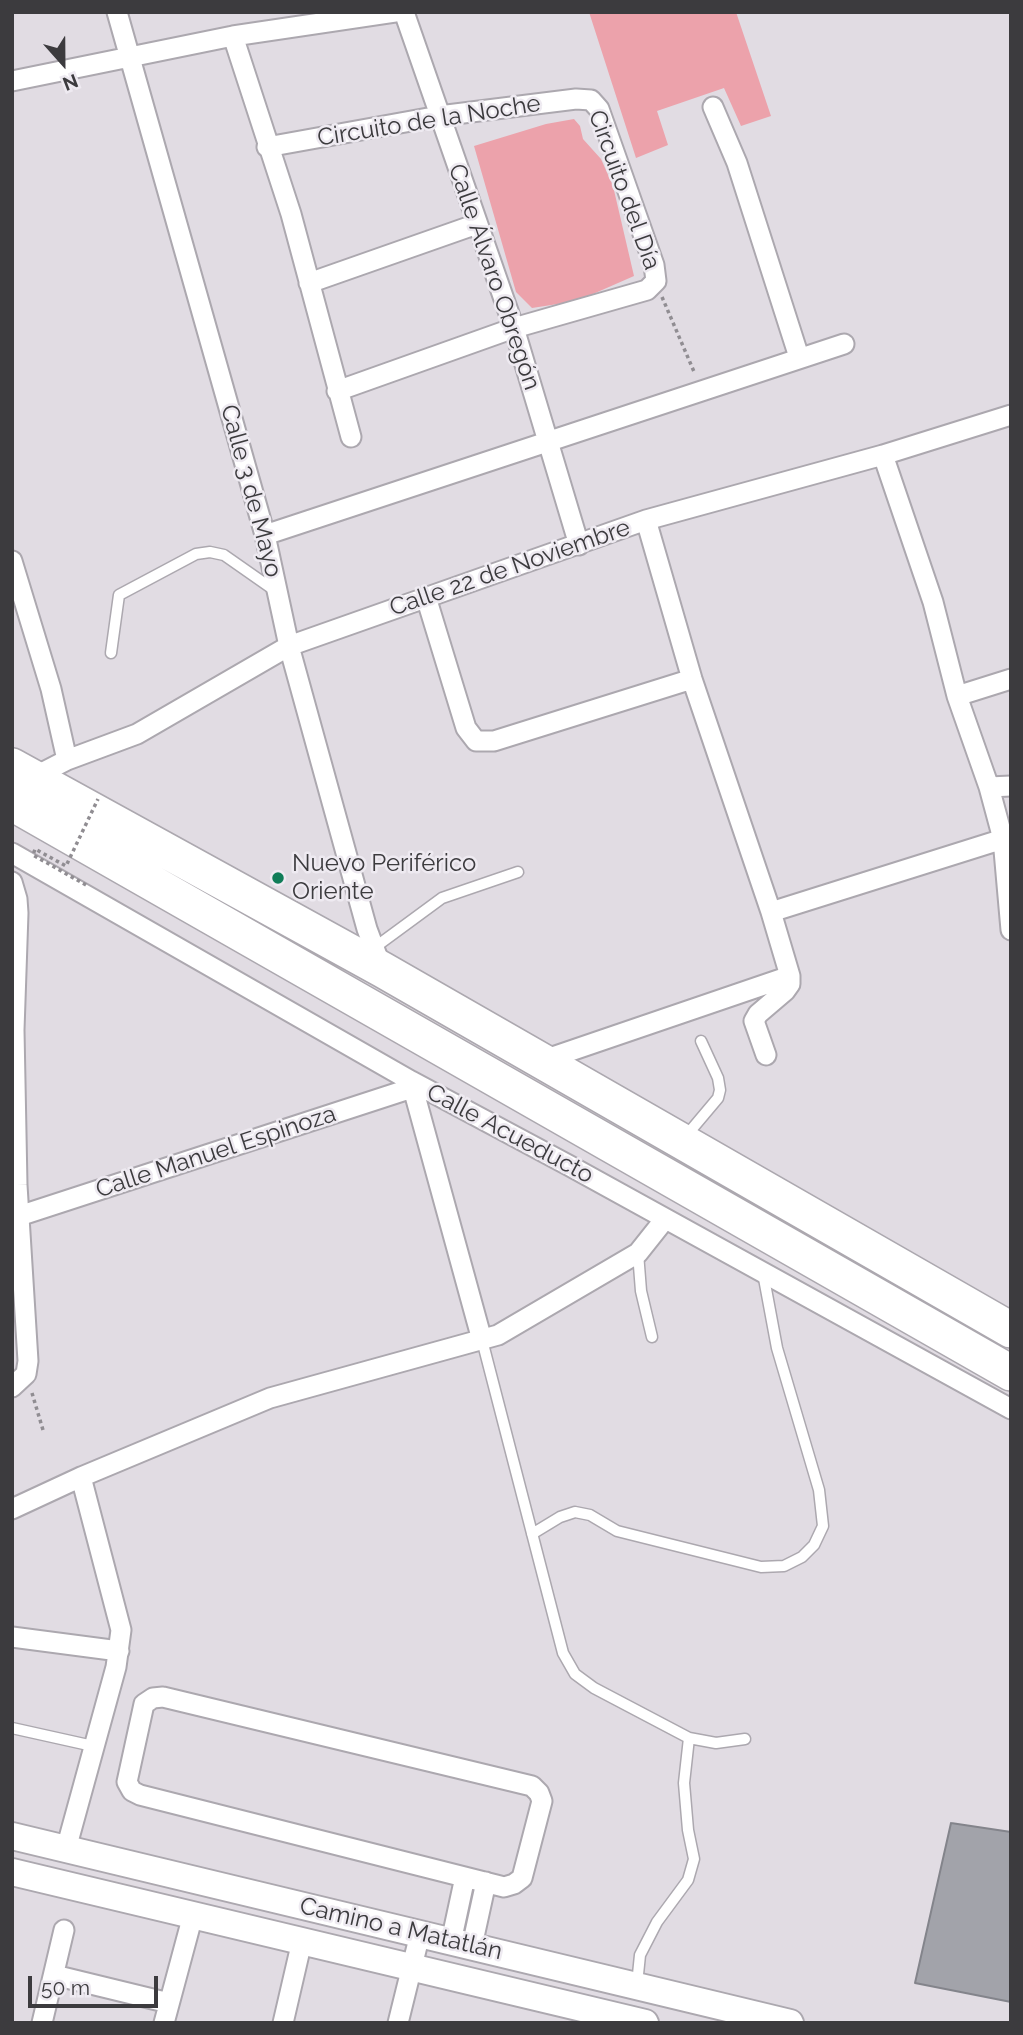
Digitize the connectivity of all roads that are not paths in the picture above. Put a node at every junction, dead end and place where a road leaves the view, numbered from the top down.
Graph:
1 (117, 12) edge
2 (395, 12) edge
3 (404, 12) edge
4 (233, 37) junction
5 (130, 56) junction
6 (12, 81) edge
7 (591, 100) joint
8 (713, 107) dead end
9 (439, 116) junction
10 (267, 146) junction
11 (477, 224) junction
12 (309, 283) junction
13 (514, 328) junction
14 (844, 344) dead end
15 (799, 357) junction
16 (337, 391) junction
17 (1011, 415) edge
18 (351, 438) dead end
19 (548, 441) junction
20 (883, 455) junction
21 (646, 520) junction
22 (265, 535) junction
23 (579, 545) junction
24 (12, 561) edge
25 (278, 592) junction
26 (426, 597) junction
27 (289, 646) junction
28 (111, 653) dead end
29 (692, 679) junction
30 (1011, 679) edge
31 (957, 696) junction
32 (68, 760) junction
33 (19, 782) edge
34 (1011, 786) edge
35 (989, 787) junction
36 (1007, 842) edge
37 (12, 853) edge
38 (518, 872) dead end
39 (12, 882) edge
40 (771, 912) junction
41 (1011, 930) edge
42 (378, 959) junction
43 (790, 976) junction
44 (13, 1030) edge
45 (701, 1041) dead end
46 (766, 1055) dead end
47 (541, 1061) junction
48 (412, 1084) junction
49 (681, 1141) junction
50 (15, 1184) edge
51 (19, 1216) junction
52 (666, 1219) junction
53 (638, 1254) junction
54 (763, 1272) junction
55 (20, 1323) edge
56 (1011, 1330) edge
57 (652, 1336) dead end
58 (482, 1340) junction
59 (1011, 1373) edge
60 (19, 1380) edge
61 (1011, 1409) edge
62 (81, 1477) junction
63 (12, 1509) edge
64 (532, 1534) junction
65 (12, 1637) edge
66 (119, 1651) junction
67 (12, 1728) edge
68 (689, 1738) junction
69 (745, 1739) dead end
70 (93, 1746) junction
71 (12, 1836) edge
72 (66, 1849) junction
73 (12, 1872) edge
74 (465, 1877) junction
75 (191, 1879) junction
76 (486, 1882) junction
77 (222, 1886) junction
78 (192, 1915) junction
79 (64, 1930) dead end
80 (420, 1934) junction
81 (302, 1941) junction
82 (462, 1944) junction
83 (412, 1967) junction
84 (54, 1975) junction
85 (637, 1986) junction
86 (169, 2003) junction
87 (43, 2023) edge
88 (164, 2023) edge
89 (283, 2023) edge
90 (398, 2023) edge
91 (645, 2023) edge
92 (790, 2023) edge

1 - 5 street, Calle 3 de Mayo
2 - 4 street
3 - 9 street, Calle Álvaro Obregón
4 - 5 street
4 - 10 street
5 - 6 street
5 - 22 street, Calle 3 de Mayo
7 - 9 street, Circuito de la Noche
7 - 13 street, Circuito del Día
8 - 15 street
9 - 10 street, Circuito de la Noche
9 - 11 street, Calle Álvaro Obregón
10 - 12 street
11 - 12 street
11 - 13 street, Calle Álvaro Obregón
12 - 16 street
13 - 16 street, Circuito del Día
13 - 19 street, Calle Álvaro Obregón
14 - 15 street
15 - 19 street
16 - 18 street
17 - 20 street, Calle 22 de Noviembre
19 - 22 street
19 - 23 street, Calle Álvaro Obregón
20 - 21 street, Calle 22 de Noviembre
20 - 31 street
21 - 23 street, Calle 22 de Noviembre
21 - 29 street
22 - 25 street, Calle 3 de Mayo
23 - 26 street, Calle 22 de Noviembre
24 - 32 street
25 - 27 street, Calle 3 de Mayo
25 - 28 lane
26 - 27 street, Calle 22 de Noviembre
26 - 29 street
27 - 32 street, Calle 22 de Noviembre
27 - 42 street, Calle 3 de Mayo
29 - 40 street
30 - 31 street
31 - 35 street
32 - 33 street, Calle 22 de Noviembre
33 - 42 highway
33 - 59 highway
34 - 35 street
35 - 36 street
36 - 40 street
36 - 41 street
37 - 48 street, Calle Acueducto
38 - 42 lane
39 - 44 street
40 - 43 street
42 - 47 highway
43 - 46 street
43 - 47 street
44 - 50 street
45 - 49 lane
47 - 49 highway
48 - 51 street, Calle Manuel Espinoza
48 - 52 street, Calle Acueducto
48 - 58 street
49 - 56 highway
50 - 51 street
51 - 55 street
52 - 53 street
52 - 54 street, Calle Acueducto
53 - 57 lane
53 - 58 street
54 - 61 street, Calle Acueducto
54 - 64 lane
55 - 60 street
58 - 62 street
58 - 64 lane
62 - 63 street
62 - 66 street
64 - 68 lane
65 - 66 street
66 - 70 street
67 - 70 lane
68 - 69 lane
68 - 85 lane
70 - 72 street
71 - 72 street, Camino a Matatlán
72 - 75 street, Camino a Matatlán
73 - 78 street, Camino a Matatlán
74 - 76 street
74 - 76 street
74 - 82 street
75 - 77 street, Camino a Matatlán
75 - 78 street
76 - 82 street
77 - 78 street
77 - 80 street, Camino a Matatlán
78 - 81 street, Camino a Matatlán
78 - 86 street
79 - 84 street
80 - 82 street, Camino a Matatlán
80 - 83 street
81 - 83 street, Camino a Matatlán
81 - 89 street
82 - 85 street, Camino a Matatlán
83 - 90 street
83 - 91 street, Camino a Matatlán
84 - 86 street
84 - 87 street
85 - 92 street, Camino a Matatlán
86 - 88 street

